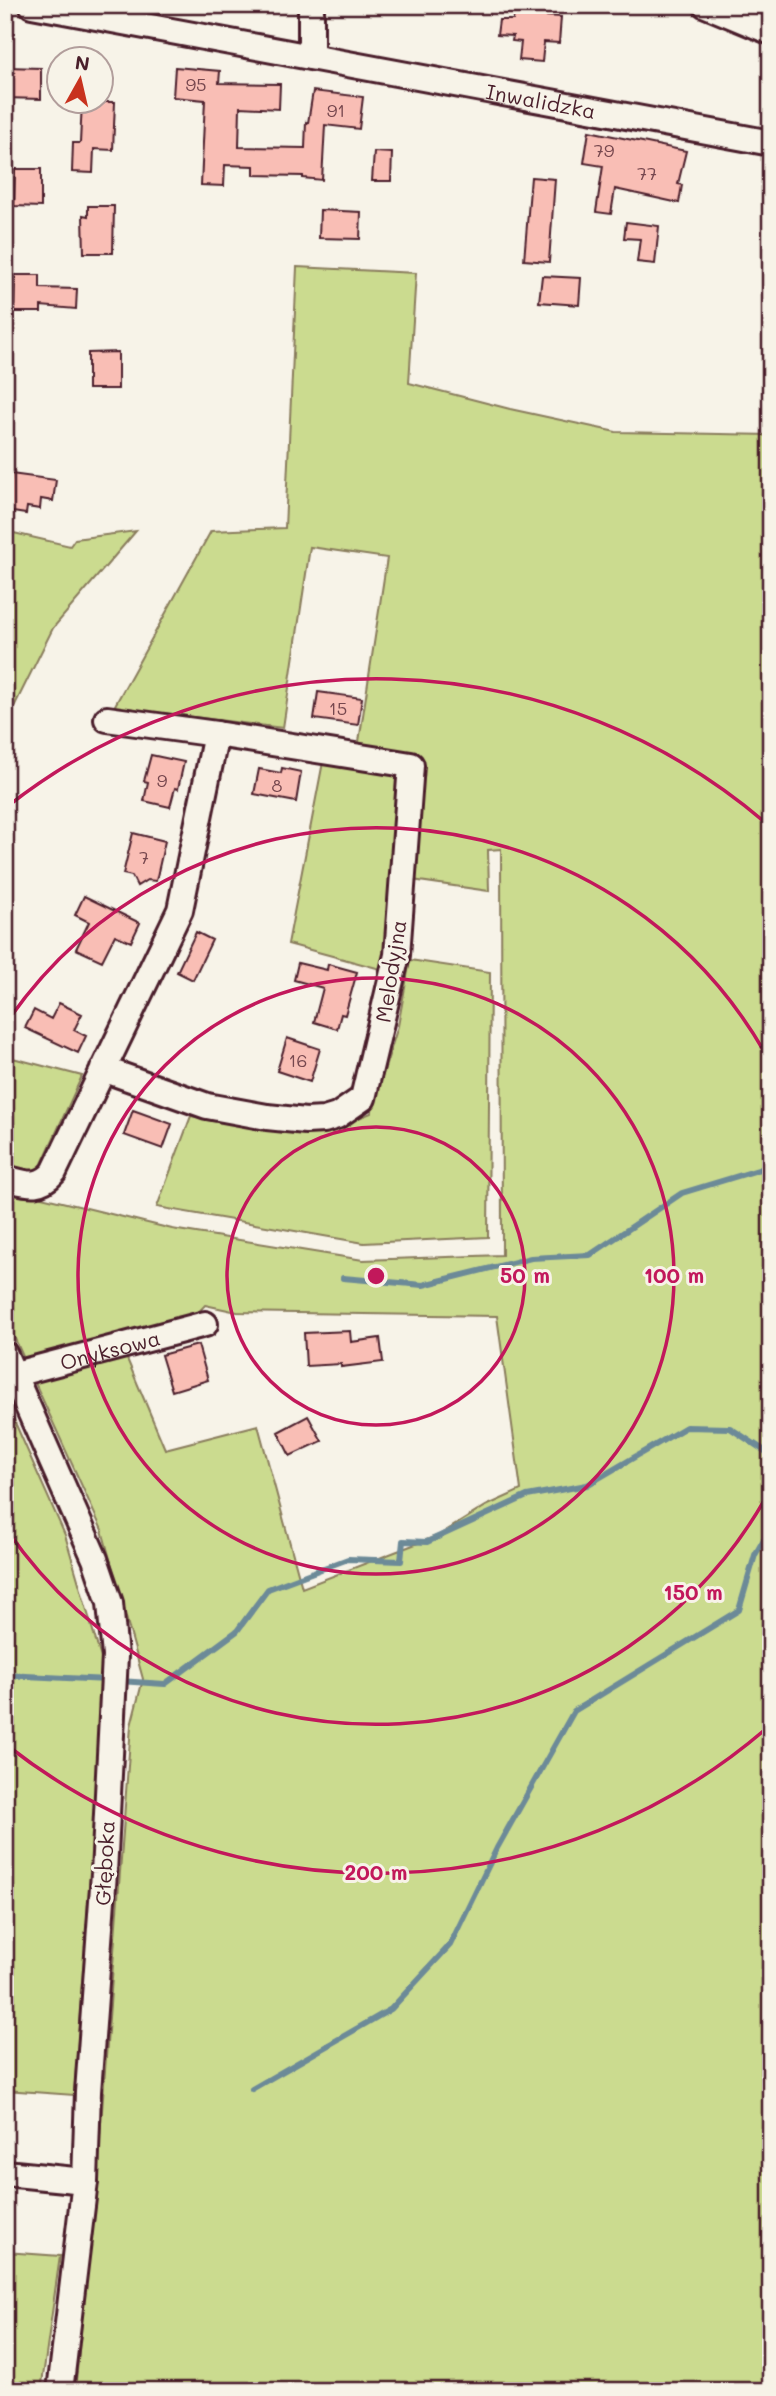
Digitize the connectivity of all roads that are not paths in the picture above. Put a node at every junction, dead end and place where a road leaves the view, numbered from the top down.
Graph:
1 (32, 5) edge
2 (311, 5) edge
3 (706, 5) edge
4 (112, 13) edge
5 (771, 32) edge
6 (312, 57) junction
7 (771, 143) edge
8 (107, 719) dead end
9 (216, 734) junction
10 (103, 1069) junction
11 (5, 1178) edge
12 (205, 1324) dead end
13 (10, 1364) edge
14 (5, 2173) edge
15 (85, 2181) junction
16 (60, 2391) edge

1 - 4 street, Inwalidzka
2 - 6 street
3 - 5 street
4 - 6 street, Inwalidzka
6 - 7 street, Inwalidzka
8 - 9 street, Melodyjna
9 - 10 street
9 - 10 street, Melodyjna
10 - 11 street
12 - 13 street, Onyksowa
13 - 15 street, Głęboka
14 - 15 street
15 - 16 street, Głęboka

